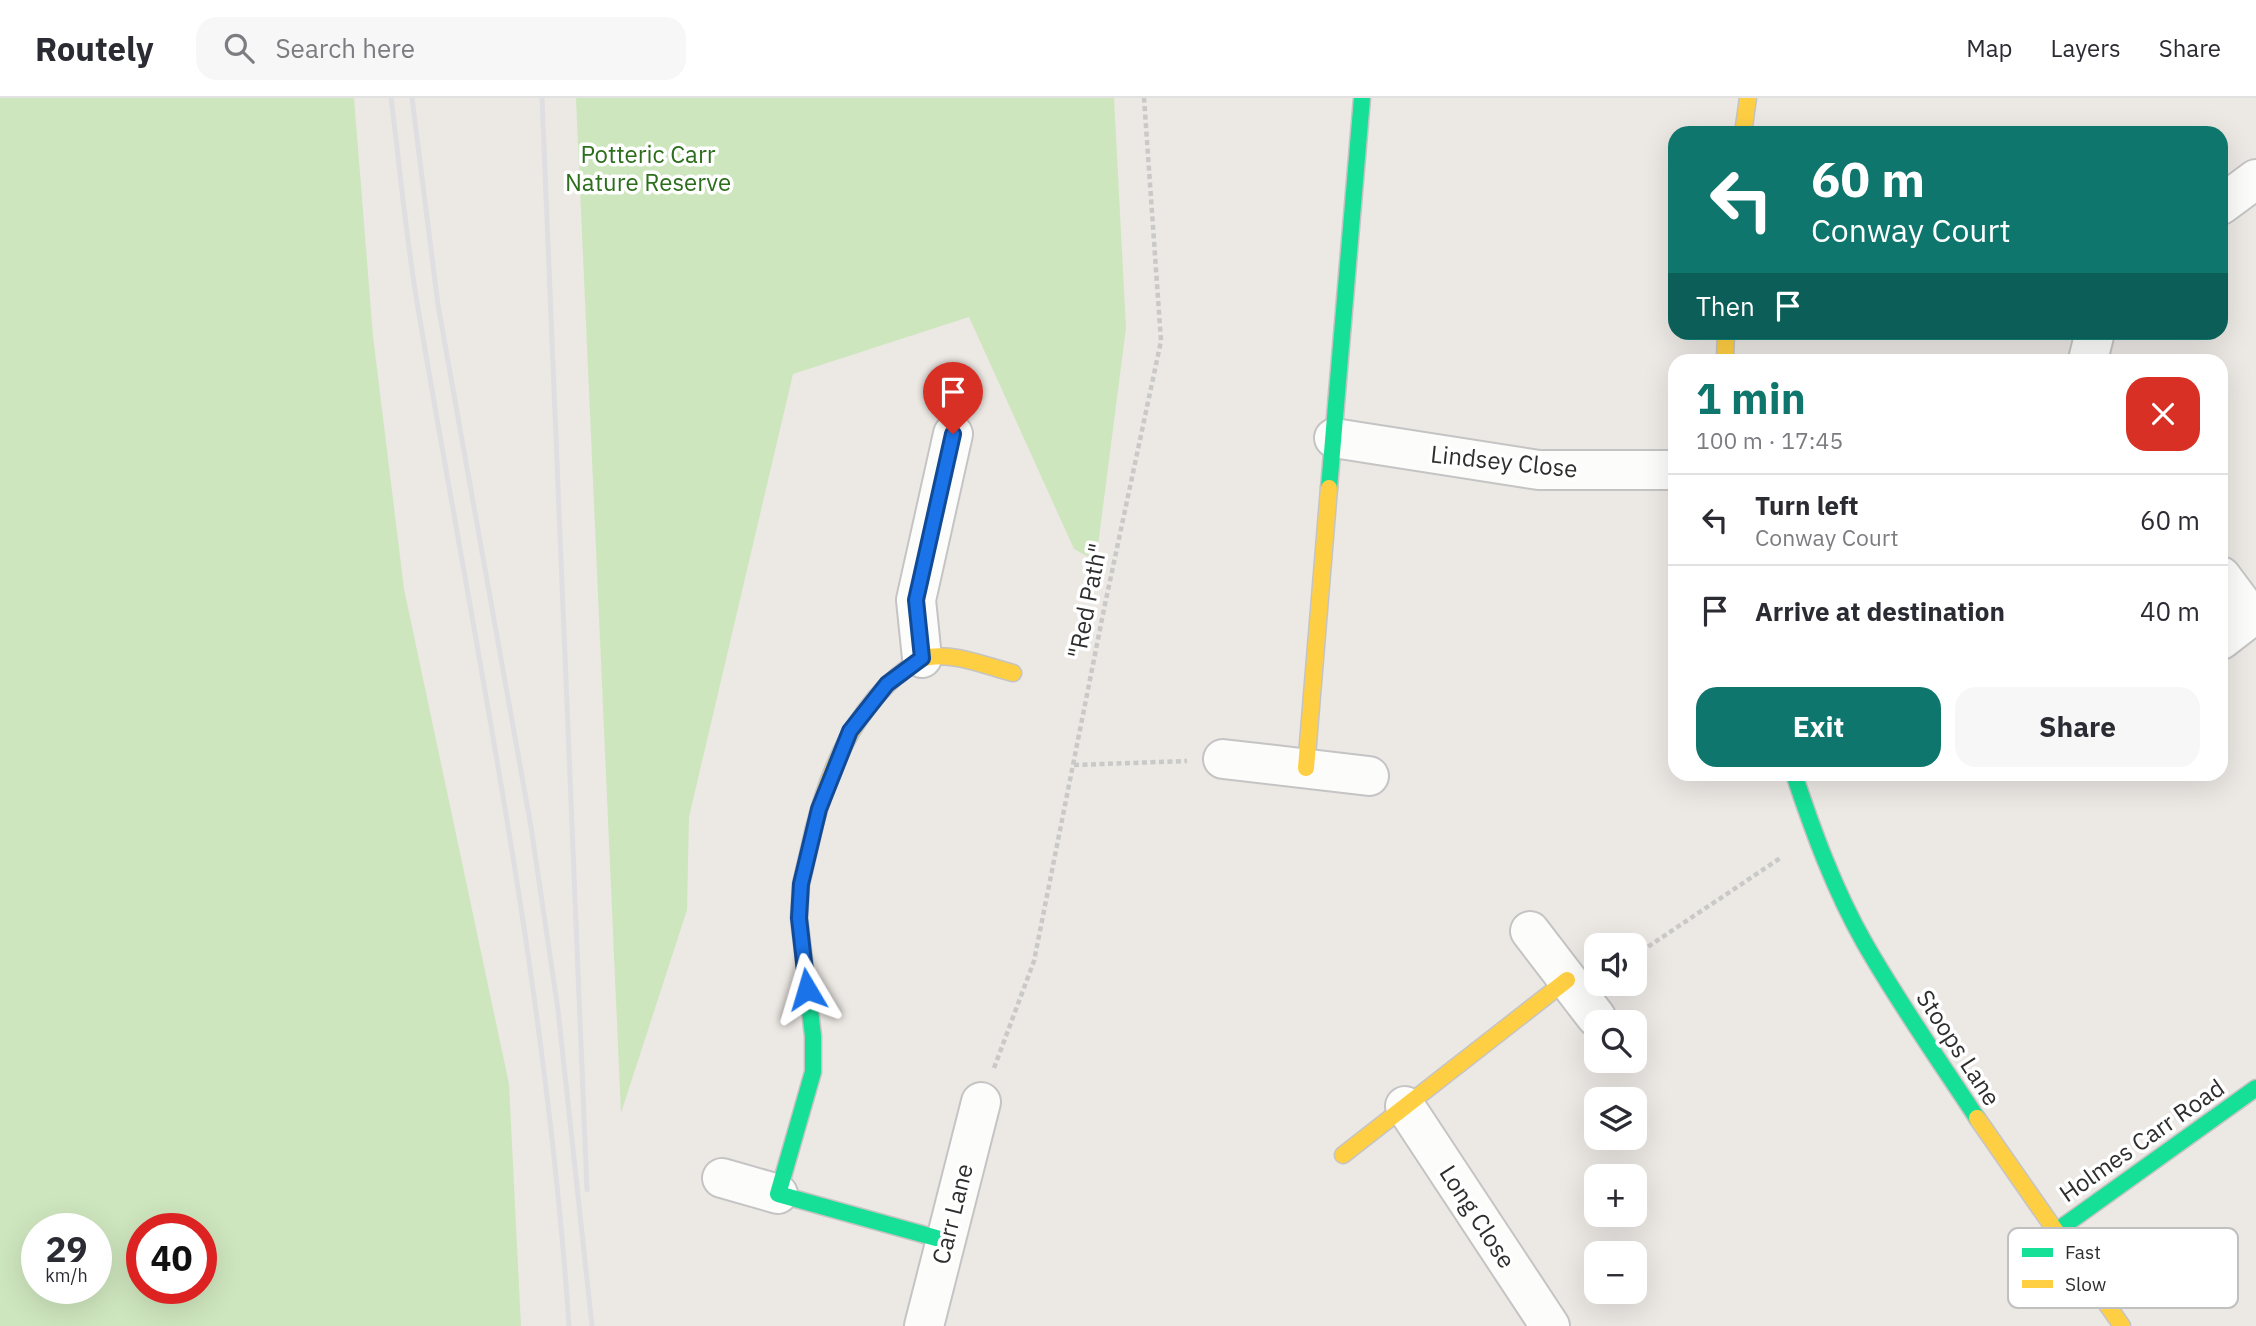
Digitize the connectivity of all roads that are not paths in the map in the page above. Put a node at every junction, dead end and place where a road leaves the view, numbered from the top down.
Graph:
1 (1362, 98) edge
2 (1748, 98) edge
3 (1744, 126) edge
4 (2256, 179) edge
5 (2228, 200) edge
6 (953, 434) dead end
7 (1334, 438) junction
8 (1668, 470) edge
9 (2228, 584) edge
10 (2254, 614) edge
11 (2228, 634) edge
12 (922, 658) junction
13 (1013, 673) dead end
14 (1223, 759) road end
15 (1306, 768) junction
16 (1369, 776) dead end
17 (1796, 781) edge
18 (1530, 931) dead end
19 (1567, 979) junction
20 (1591, 1010) edge
21 (2256, 1088) edge
22 (981, 1102) road end
23 (1405, 1107) junction
24 (1343, 1155) dead end
25 (722, 1178) dead end
26 (778, 1194) junction
27 (2052, 1228) edge
28 (2061, 1228) edge
29 (947, 1241) junction
30 (2109, 1308) edge
31 (924, 1326) edge
32 (1550, 1326) edge
33 (2122, 1326) edge

1 - 7 street
2 - 3 street
4 - 5 street
6 - 12 street
7 - 8 street, Lindsey Close
7 - 15 street
9 - 10 street
10 - 11 street
12 - 13 street
12 - 26 street
14 - 15 street
15 - 16 street
17 - 27 street, Stoops Lane
18 - 19 street
19 - 20 street
19 - 23 street
21 - 28 street, Holmes Carr Road
22 - 29 street, Carr Lane
23 - 24 street
23 - 32 street, Long Close
25 - 26 street
26 - 29 street
29 - 31 street, Carr Lane
30 - 33 street, Stoops Lane

